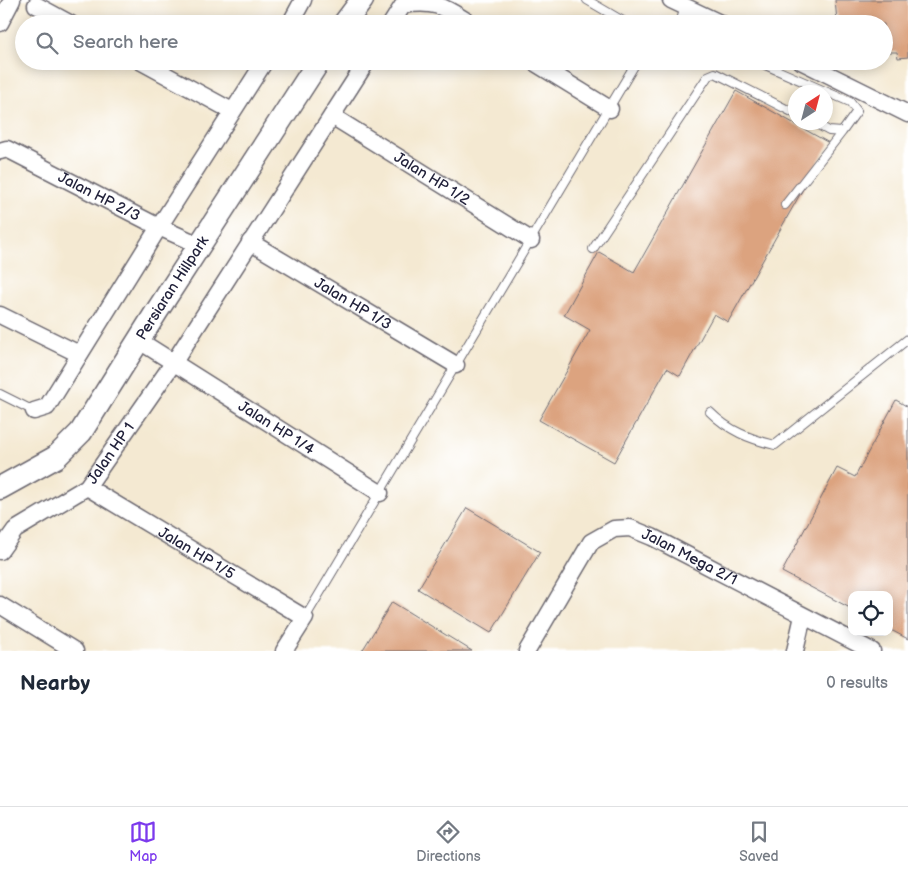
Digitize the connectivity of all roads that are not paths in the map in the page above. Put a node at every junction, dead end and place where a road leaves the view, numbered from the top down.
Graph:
1 (12, 0) edge
2 (303, 0) edge
3 (362, 0) edge
4 (586, 0) edge
5 (436, 1) edge
6 (36, 4) dead end
7 (678, 4) edge
8 (55, 15) edge
9 (295, 15) edge
10 (351, 15) edge
11 (397, 15) edge
12 (457, 15) edge
13 (612, 15) edge
14 (702, 15) edge
15 (0, 23) edge
16 (157, 70) edge
17 (259, 70) edge
18 (313, 70) edge
19 (362, 70) edge
20 (547, 70) edge
21 (632, 70) edge
22 (777, 70) edge
23 (819, 70) edge
24 (610, 109) junction
25 (788, 110) edge
26 (232, 111) junction
27 (908, 114) edge
28 (332, 116) junction
29 (827, 130) edge
30 (842, 132) junction
31 (0, 151) edge
32 (785, 205) dead end
33 (158, 227) junction
34 (531, 240) junction
35 (250, 242) junction
36 (199, 245) junction
37 (593, 249) dead end
38 (0, 315) edge
39 (138, 340) junction
40 (908, 340) edge
41 (79, 354) junction
42 (174, 362) junction
43 (456, 365) junction
44 (0, 394) edge
45 (34, 411) joint
46 (710, 412) dead end
47 (87, 487) junction
48 (0, 488) edge
49 (380, 493) junction
50 (0, 551) edge
51 (0, 605) edge
52 (802, 616) junction
53 (305, 618) junction
54 (75, 651) edge
55 (284, 651) edge
56 (527, 651) edge
57 (795, 651) edge
58 (872, 651) edge

1 - 15 street
2 - 9 street
3 - 10 street
4 - 13 lane
5 - 11 street
5 - 12 street
6 - 8 street
7 - 14 street
16 - 26 street
17 - 26 street
18 - 36 street, Persiaran Hillpark
19 - 28 street, Jalan HP 1
20 - 24 street
21 - 24 lane
22 - 30 lane
23 - 27 street
24 - 34 lane
25 - 37 lane
26 - 33 street
28 - 34 street, Jalan HP 1/2
28 - 35 street, Jalan HP 1
29 - 30 lane
30 - 32 lane
31 - 33 street, Jalan HP 2/3
33 - 36 street, Jalan HP 2/3
33 - 41 street
34 - 43 lane
35 - 42 street, Jalan HP 1
35 - 43 street, Jalan HP 1/3
36 - 39 street, Persiaran Hillpark
38 - 41 street
39 - 42 street
39 - 48 street, Persiaran Hillpark
40 - 46 lane
41 - 45 street
42 - 47 street, Jalan HP 1
42 - 49 street, Jalan HP 1/4
43 - 49 lane
44 - 45 lane
47 - 50 street, Jalan HP 1
47 - 53 street, Jalan HP 1/5
49 - 53 lane
51 - 54 street
52 - 56 street, Jalan Mega 2/1
52 - 57 street
52 - 58 street, Jalan Mega 2/1
53 - 55 street

